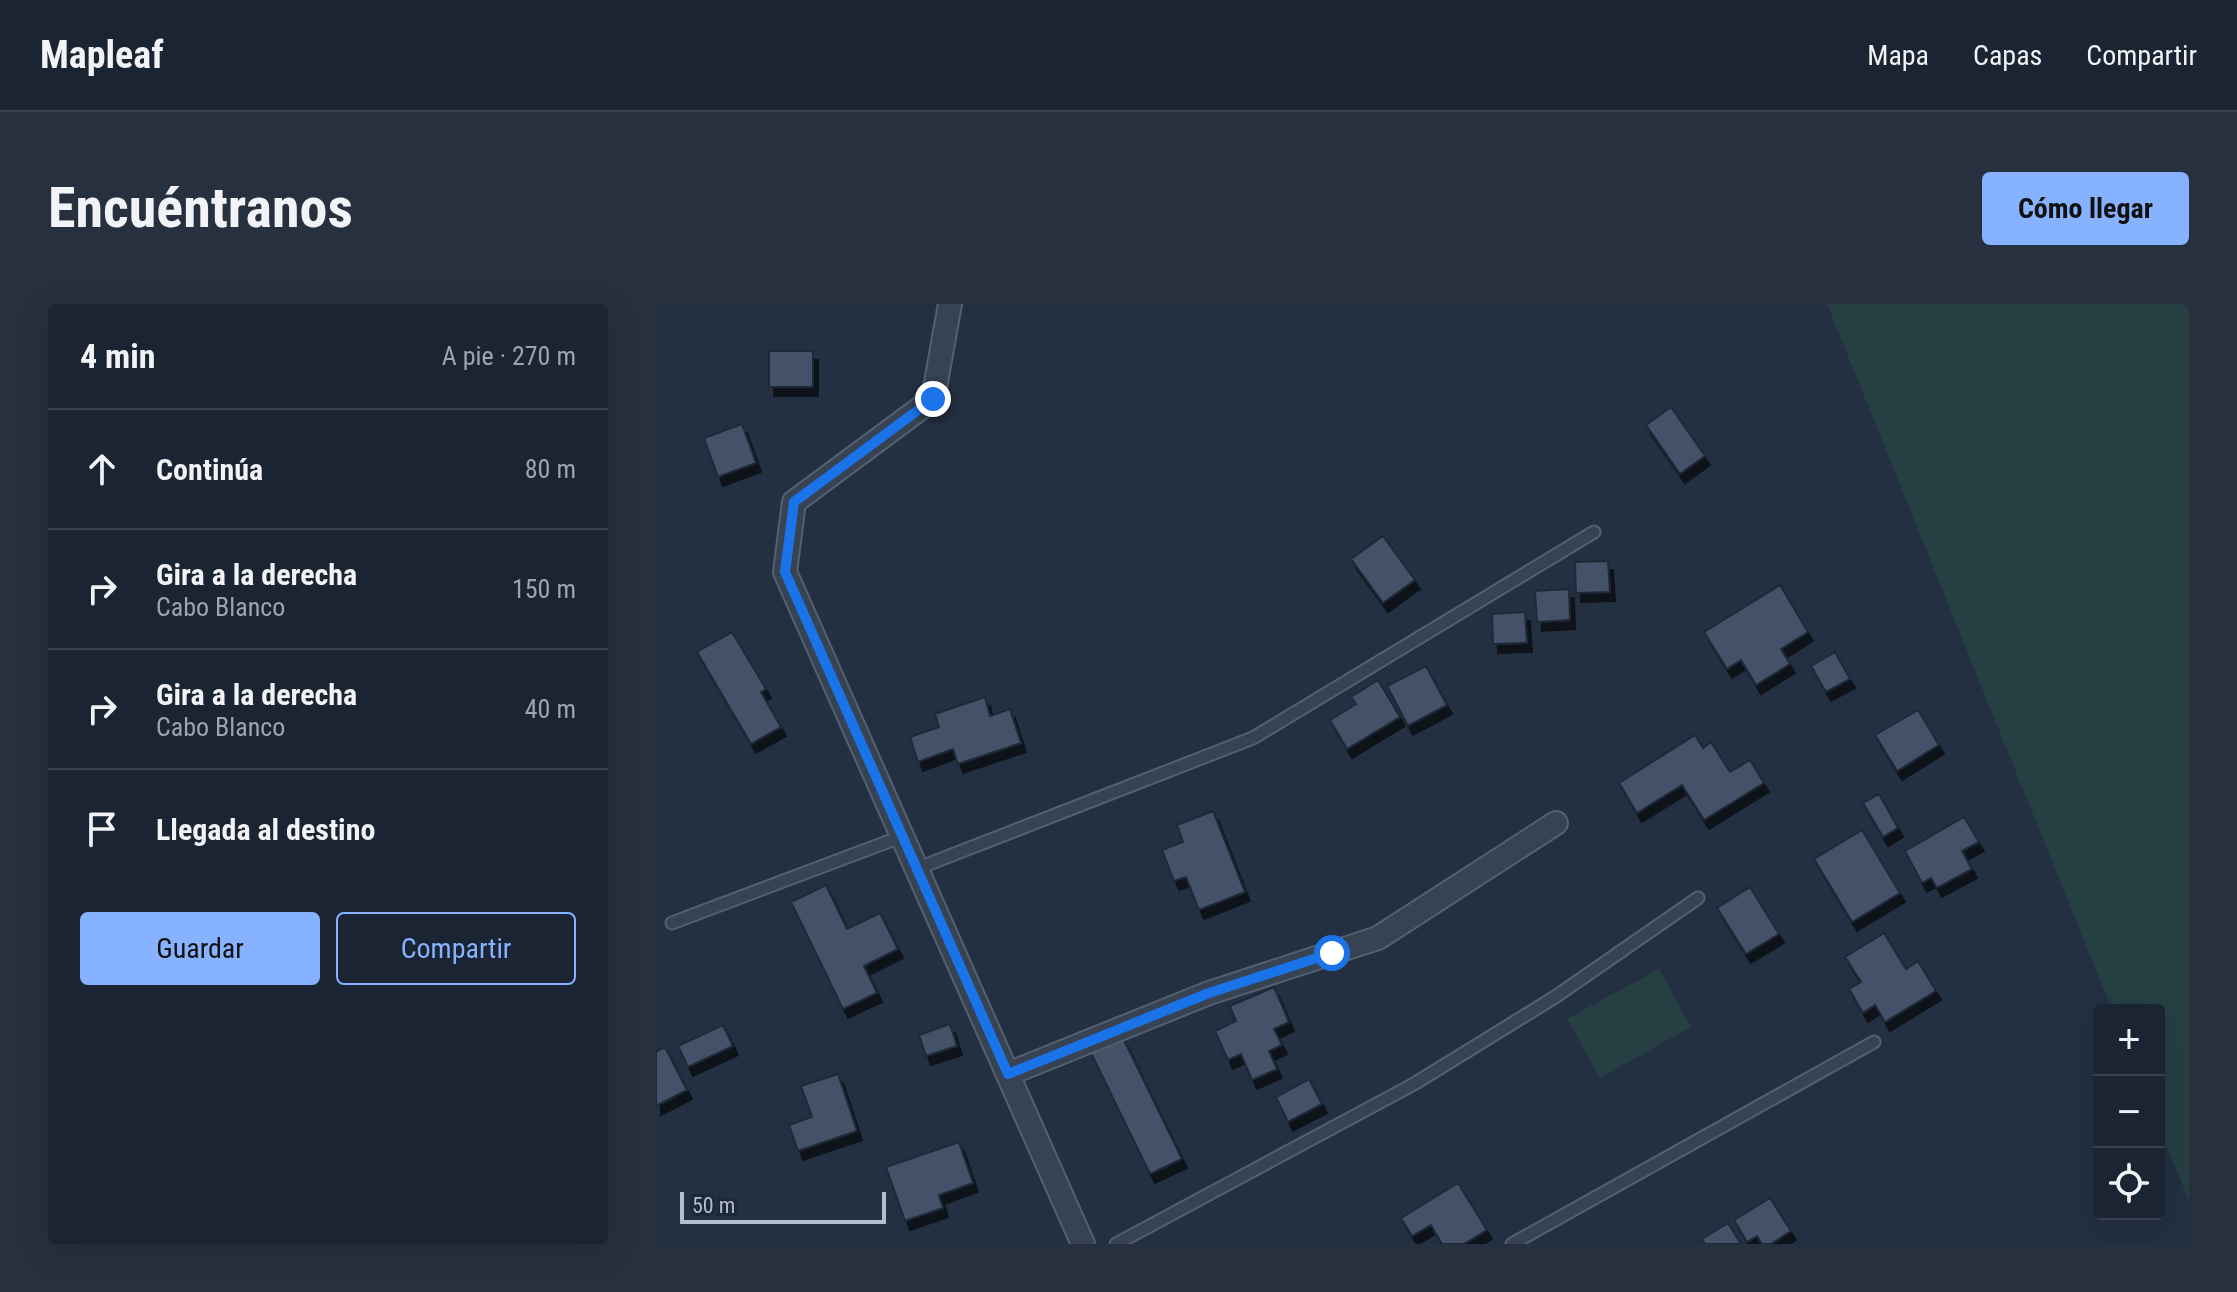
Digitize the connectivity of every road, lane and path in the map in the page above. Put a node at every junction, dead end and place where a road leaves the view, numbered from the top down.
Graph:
1 (950, 304) edge
2 (1594, 532) dead end
3 (1556, 823) dead end
4 (903, 836) junction
5 (916, 869) junction
6 (1698, 898) dead end
7 (672, 923) dead end
8 (1874, 1042) dead end
9 (1008, 1074) junction
10 (1083, 1244) edge
11 (1116, 1244) edge
12 (1512, 1244) edge

1 - 4 street
2 - 5 lane
3 - 9 street
4 - 5 street
4 - 7 lane
5 - 9 street
6 - 11 lane
8 - 12 lane
9 - 10 street

